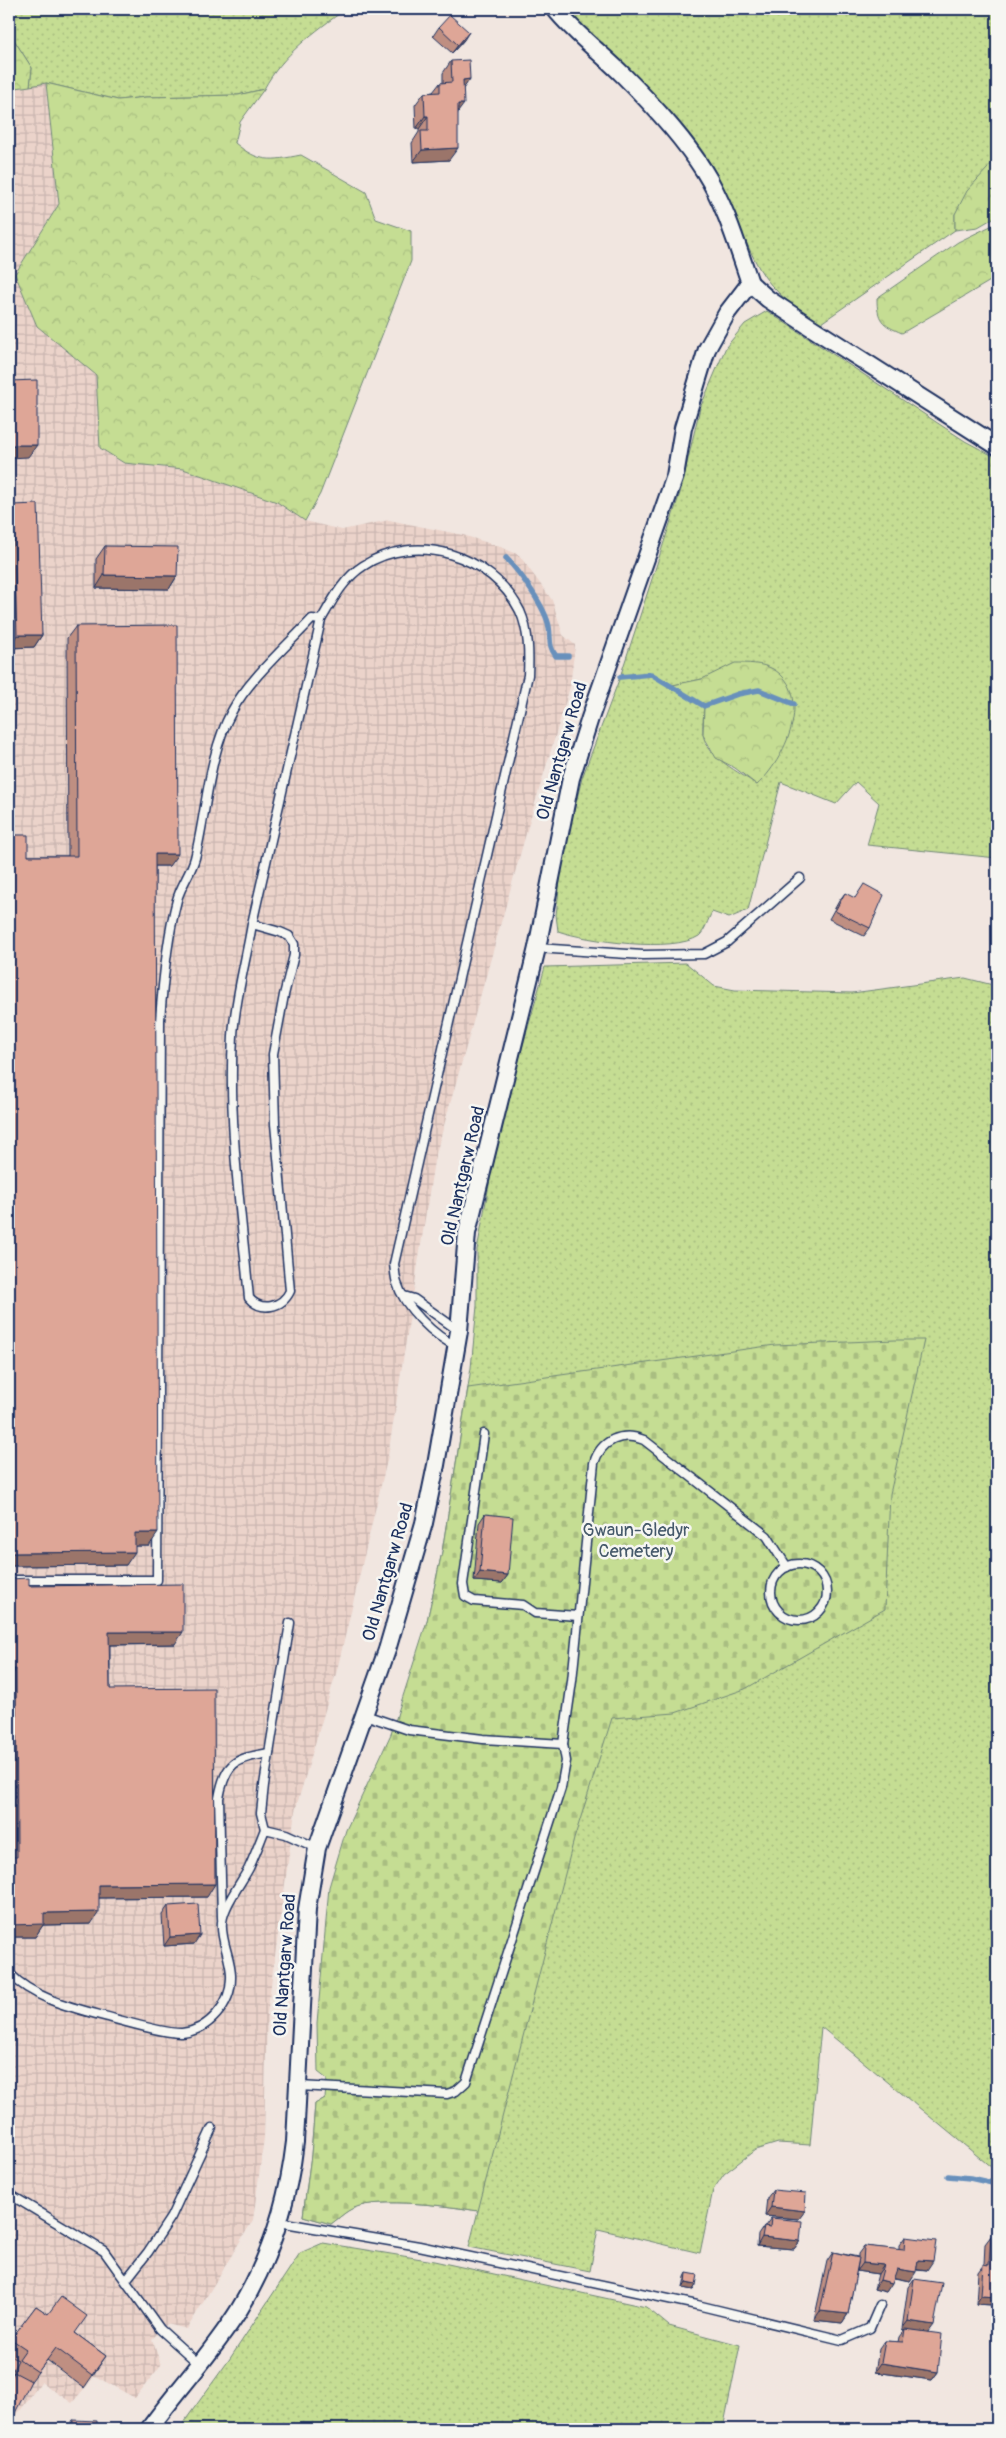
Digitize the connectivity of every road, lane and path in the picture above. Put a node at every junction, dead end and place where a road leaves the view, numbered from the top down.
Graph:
1 (555, 9) edge
2 (750, 283) junction
3 (997, 446) edge
4 (321, 620) junction
5 (800, 878) dead end
6 (252, 924) junction
7 (537, 948) junction
8 (404, 1296) junction
9 (458, 1338) junction
10 (484, 1434) dead end
11 (787, 1567) junction
12 (9, 1580) edge
13 (578, 1616) junction
14 (290, 1623) dead end
15 (365, 1714) junction
16 (563, 1744) junction
17 (269, 1753) junction
18 (265, 1829) junction
19 (317, 1848) junction
20 (222, 1921) junction
21 (9, 1973) edge
22 (299, 2086) junction
23 (212, 2128) dead end
24 (9, 2194) edge
25 (279, 2222) junction
26 (126, 2280) junction
27 (880, 2306) dead end
28 (199, 2364) junction
29 (149, 2429) edge

1 - 2 street
2 - 3 street
2 - 7 street, Old Nantgarw Road
4 - 6 lane
4 - 8 lane
4 - 12 lane
5 - 7 lane
6 - 6 lane
7 - 9 street, Old Nantgarw Road
8 - 9 lane
8 - 9 lane
9 - 15 street, Old Nantgarw Road
10 - 13 lane
11 - 11 lane
11 - 13 lane
13 - 16 lane
14 - 17 lane
15 - 16 lane
15 - 19 street, Old Nantgarw Road
16 - 22 lane
17 - 18 lane
17 - 20 lane
18 - 19 lane
18 - 20 lane
19 - 22 street, Old Nantgarw Road
20 - 21 lane
22 - 25 street, Old Nantgarw Road
23 - 26 lane
24 - 26 lane
25 - 27 lane
25 - 28 street, Old Nantgarw Road
26 - 28 lane
28 - 29 street, Old Nantgarw Road

